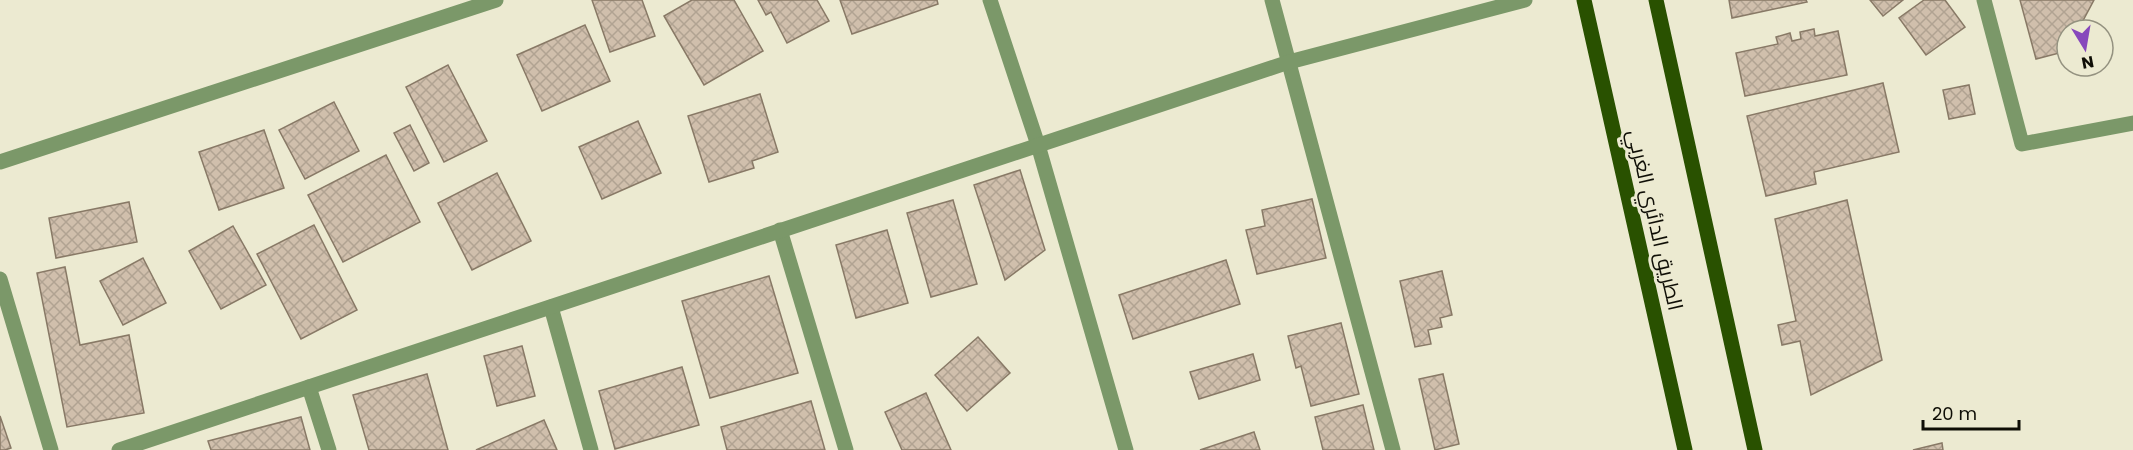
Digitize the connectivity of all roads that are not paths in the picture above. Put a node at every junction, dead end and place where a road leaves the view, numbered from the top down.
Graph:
1 (990, 0) edge
2 (1272, 0) edge
3 (1525, 0) edge
4 (1584, 0) edge
5 (1656, 0) edge
6 (1984, 0) edge
7 (490, 1) edge
8 (1289, 62) junction
9 (2133, 123) edge
10 (1038, 145) junction
11 (0, 162) edge
12 (780, 230) junction
13 (0, 279) edge
14 (551, 307) junction
15 (309, 387) junction
16 (51, 450) edge
17 (119, 450) edge
18 (329, 450) edge
19 (591, 450) edge
20 (846, 450) edge
21 (1126, 450) edge
22 (1393, 450) edge
23 (1685, 450) edge
24 (1755, 450) edge

1 - 10 street
2 - 8 street
3 - 8 street
4 - 23 main road, الطريق الدائري الغربي
5 - 24 main road
6 - 9 street
7 - 11 street
8 - 10 street
8 - 22 street
10 - 12 street
10 - 21 street
12 - 14 street
12 - 20 street
13 - 16 street
14 - 15 street
14 - 19 street
15 - 17 street
15 - 18 street

